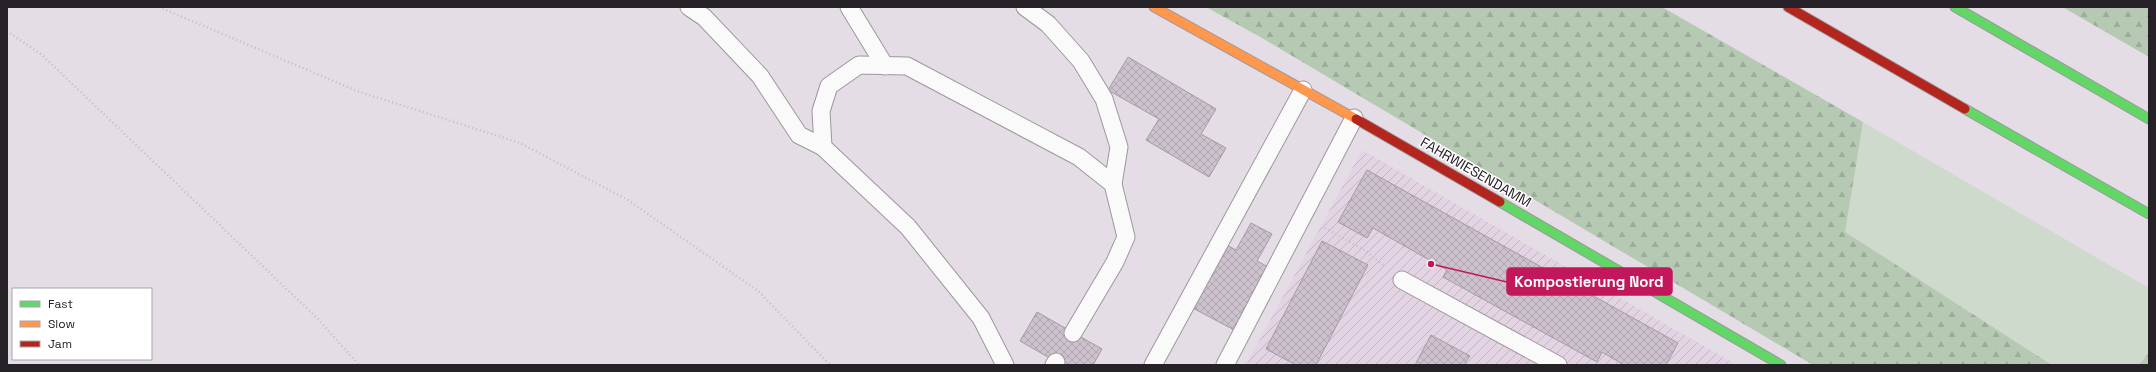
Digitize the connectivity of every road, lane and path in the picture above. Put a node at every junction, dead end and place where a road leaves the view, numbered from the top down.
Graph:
1 (159, 7) edge
2 (688, 7) edge
3 (849, 7) edge
4 (1025, 7) edge
5 (1154, 7) edge
6 (1788, 7) edge
7 (1954, 7) edge
8 (7, 31) edge
9 (885, 66) junction
10 (1303, 90) junction
11 (1354, 118) junction
12 (2149, 119) edge
13 (823, 147) junction
14 (1113, 184) junction
15 (2149, 214) edge
16 (1303, 215) junction
17 (1402, 280) joint
18 (1073, 333) dead end
19 (1776, 364) edge
20 (359, 365) edge
21 (830, 365) edge
22 (1005, 365) edge
23 (1153, 365) edge
24 (1225, 365) edge
25 (1558, 365) edge

1 - 21 path
2 - 13 lane
3 - 9 lane
4 - 14 lane
5 - 10 main road, FAHRWIESENDAMM
6 - 15 main road
7 - 12 main road
8 - 20 path
9 - 13 lane
9 - 14 lane
10 - 11 main road, FAHRWIESENDAMM
10 - 23 lane
11 - 16 lane
11 - 19 main road, FAHRWIESENDAMM
13 - 22 lane
14 - 18 lane
16 - 17 path
16 - 24 lane
17 - 25 lane

